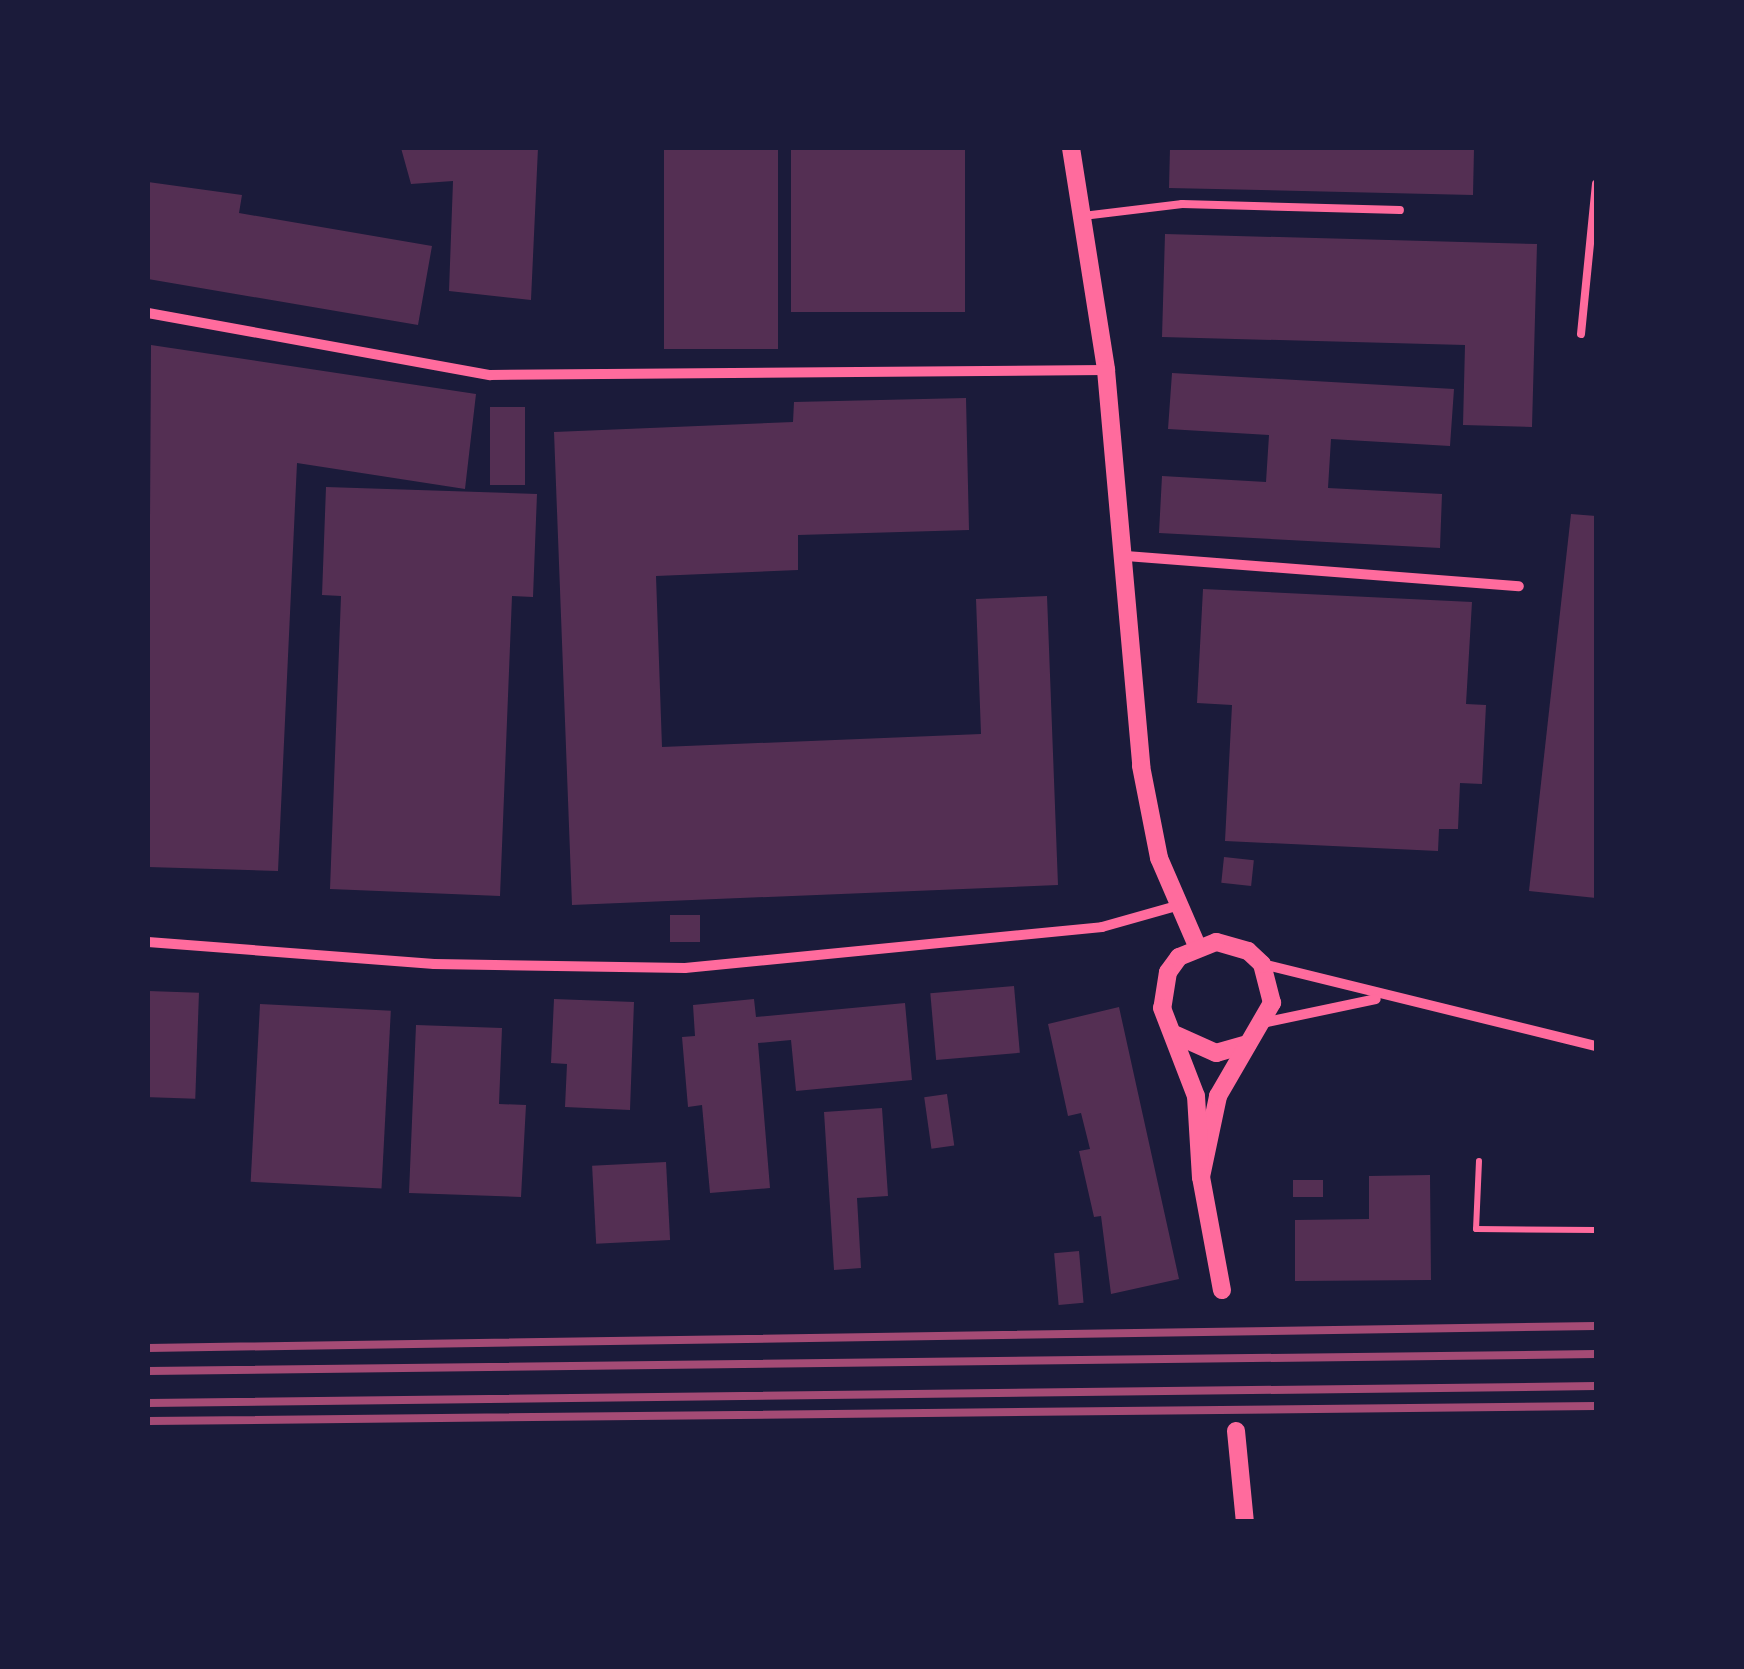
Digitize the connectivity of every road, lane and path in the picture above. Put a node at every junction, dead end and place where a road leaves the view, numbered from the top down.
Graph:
1 (1072, 148) edge
2 (1596, 184) edge
3 (1400, 210) dead end
4 (1083, 216) junction
5 (148, 314) edge
6 (1581, 334) dead end
7 (1106, 370) junction
8 (1126, 556) junction
9 (1520, 586) dead end
10 (1180, 905) junction
11 (148, 942) edge
12 (1197, 946) junction
13 (1262, 964) junction
14 (1382, 997) junction
15 (1267, 1022) junction
16 (1176, 1034) junction
17 (1248, 1043) junction
18 (1596, 1046) edge
19 (1480, 1162) dead end
20 (1200, 1177) junction
21 (1596, 1230) edge
22 (1222, 1290) dead end
23 (1236, 1431) dead end
24 (1246, 1522) edge

1 - 4 street
2 - 6 lane
3 - 4 lane
4 - 7 street
5 - 7 street
7 - 8 street
8 - 9 street
8 - 10 street
10 - 11 street
10 - 12 street
12 - 13 street
12 - 16 street
13 - 14 street
13 - 15 street
14 - 15 street
14 - 18 street
15 - 17 street
16 - 17 street
16 - 20 street
17 - 20 street
19 - 21 path
20 - 22 street
23 - 24 street

